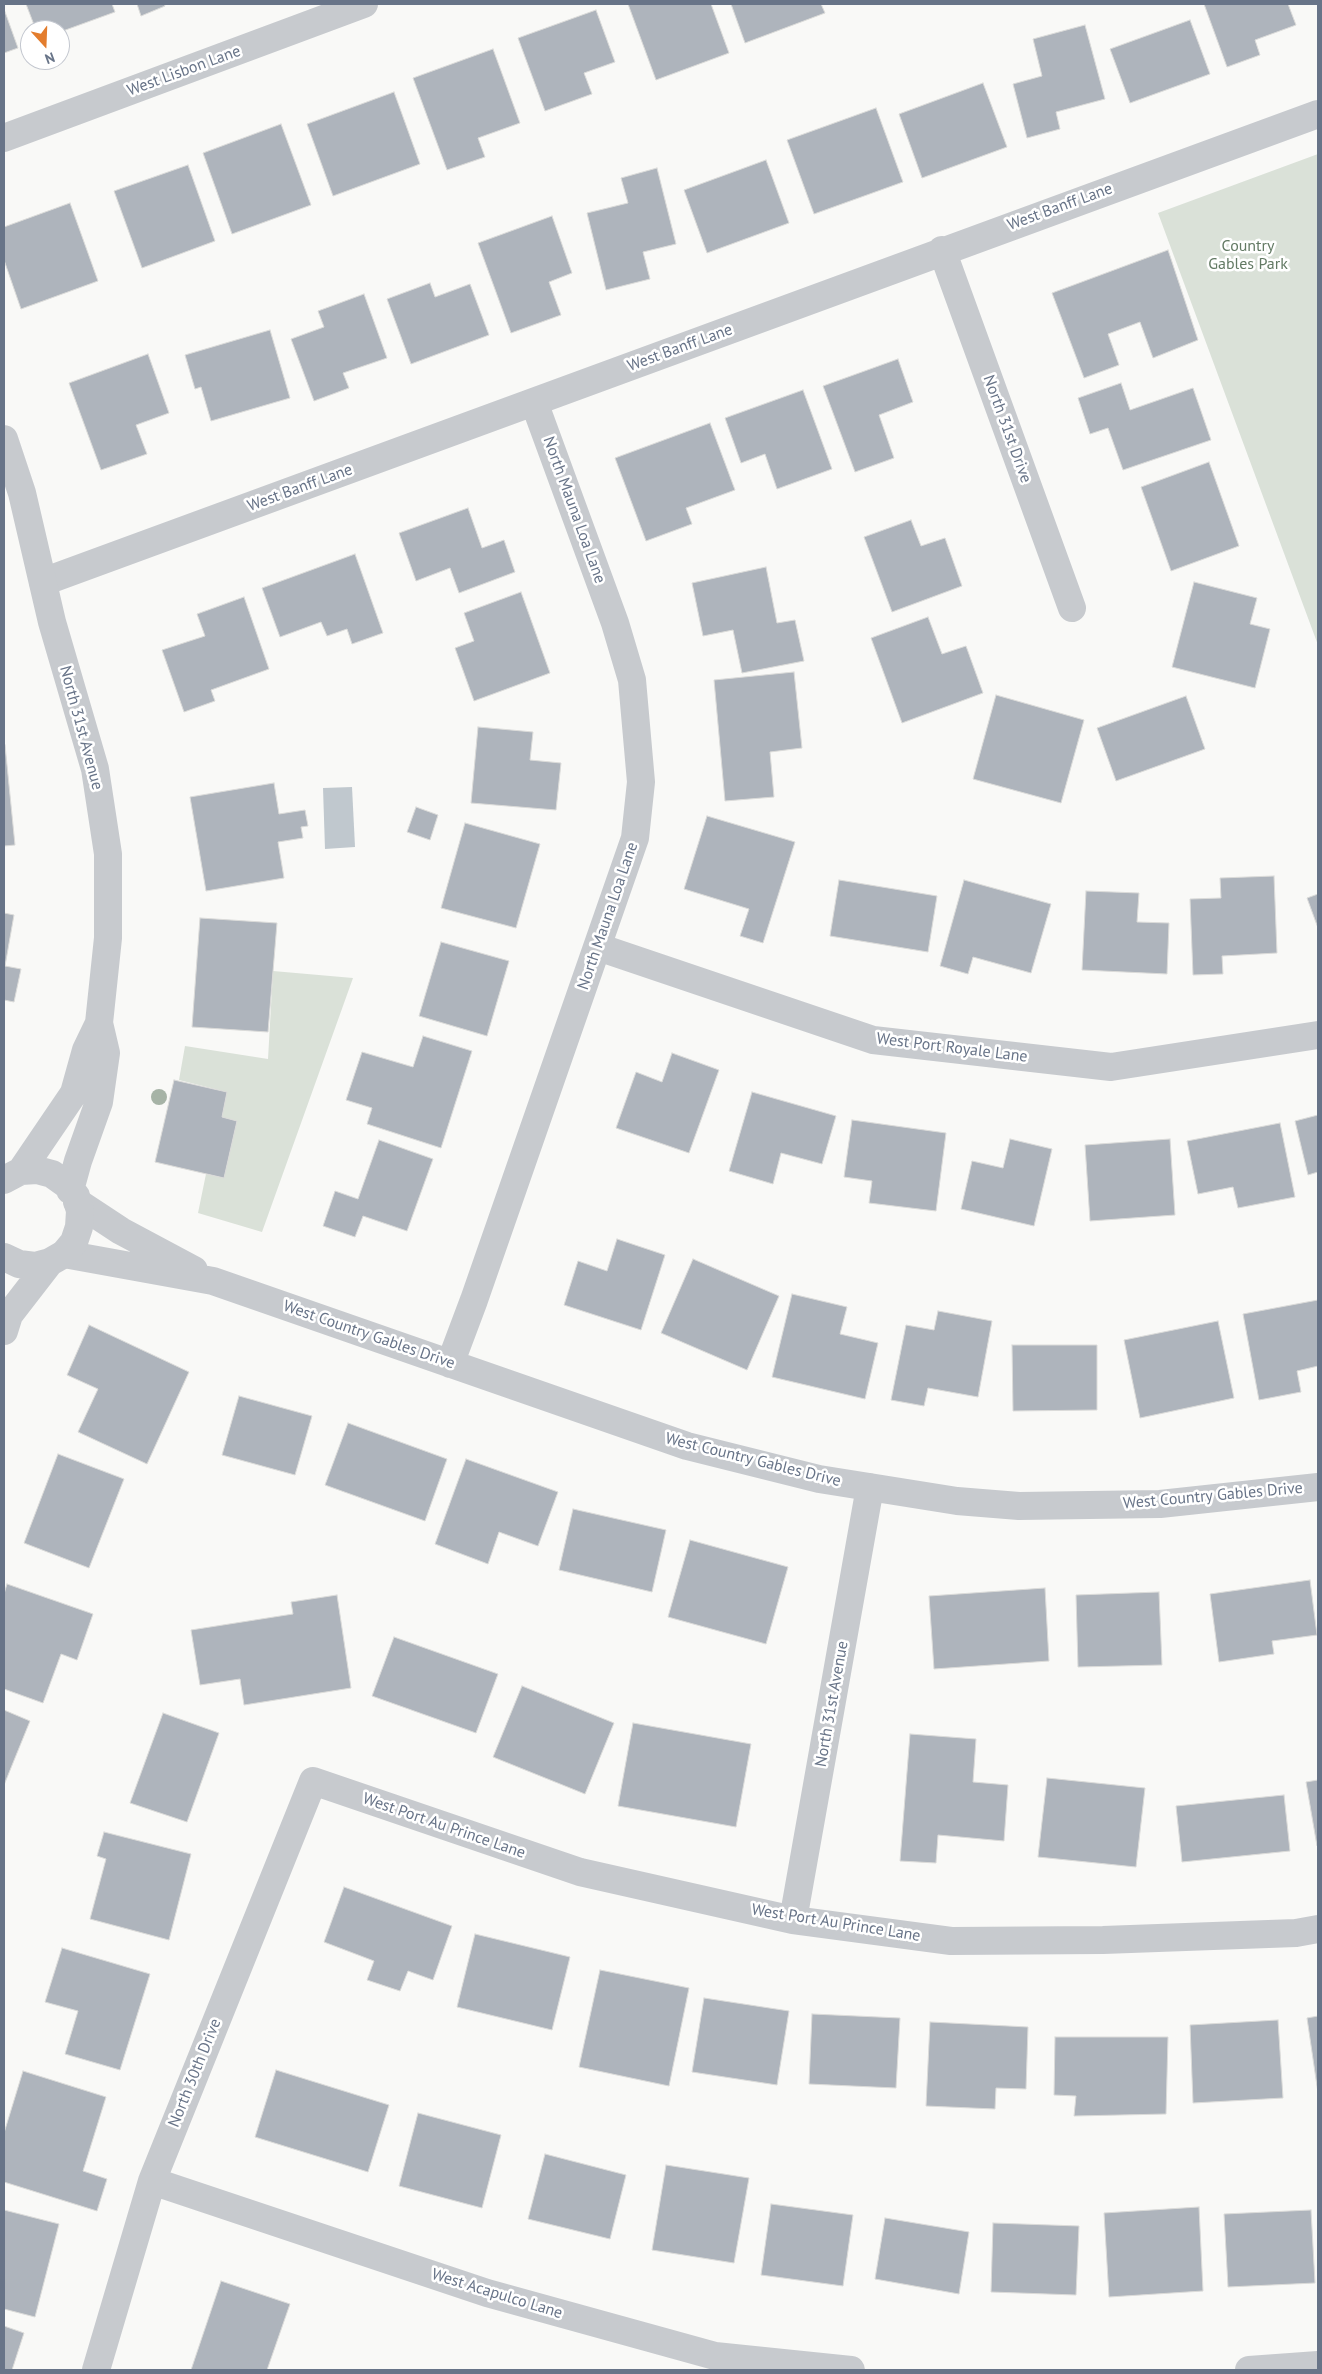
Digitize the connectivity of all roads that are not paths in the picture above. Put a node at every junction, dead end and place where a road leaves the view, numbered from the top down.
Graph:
1 (364, 4) edge
2 (1318, 114) edge
3 (4, 138) edge
4 (942, 250) junction
5 (534, 402) junction
6 (4, 439) edge
7 (43, 582) junction
8 (1072, 608) dead end
9 (598, 947) junction
10 (99, 1024) junction
11 (1318, 1036) edge
12 (9, 1176) edge
13 (74, 1196) junction
14 (4, 1257) edge
15 (57, 1258) junction
16 (213, 1281) junction
17 (4, 1331) edge
18 (450, 1364) junction
19 (870, 1487) junction
20 (1318, 1487) edge
21 (313, 1781) joint
22 (793, 1920) junction
23 (1318, 1929) edge
24 (152, 2181) junction
25 (1318, 2365) edge
26 (96, 2370) edge
27 (851, 2370) edge
28 (1249, 2370) edge

1 - 3 street, West Lisbon Lane
2 - 4 street, West Banff Lane
4 - 5 street, West Banff Lane
4 - 8 street, North 31st Drive
5 - 7 street, West Banff Lane
5 - 9 street, North Mauna Loa Lane
6 - 7 street, North 31st Avenue
7 - 10 street, North 31st Avenue
9 - 11 street, West Port Royale Lane
9 - 18 street, North Mauna Loa Lane
10 - 12 street
10 - 13 street
12 - 13 street, West Country Gables Drive
13 - 15 street
13 - 16 street, West Country Gables Drive
14 - 15 street, West Country Gables Drive
15 - 16 street, West Country Gables Drive
15 - 17 street
16 - 18 street, West Country Gables Drive
18 - 19 street, West Country Gables Drive
19 - 20 street, West Country Gables Drive
19 - 22 street, North 31st Avenue
21 - 22 street, West Port Au Prince Lane
21 - 24 street, North 30th Drive
22 - 23 street, West Port Au Prince Lane
24 - 26 street, North 30th Drive
24 - 27 street, West Acapulco Lane
25 - 28 street

